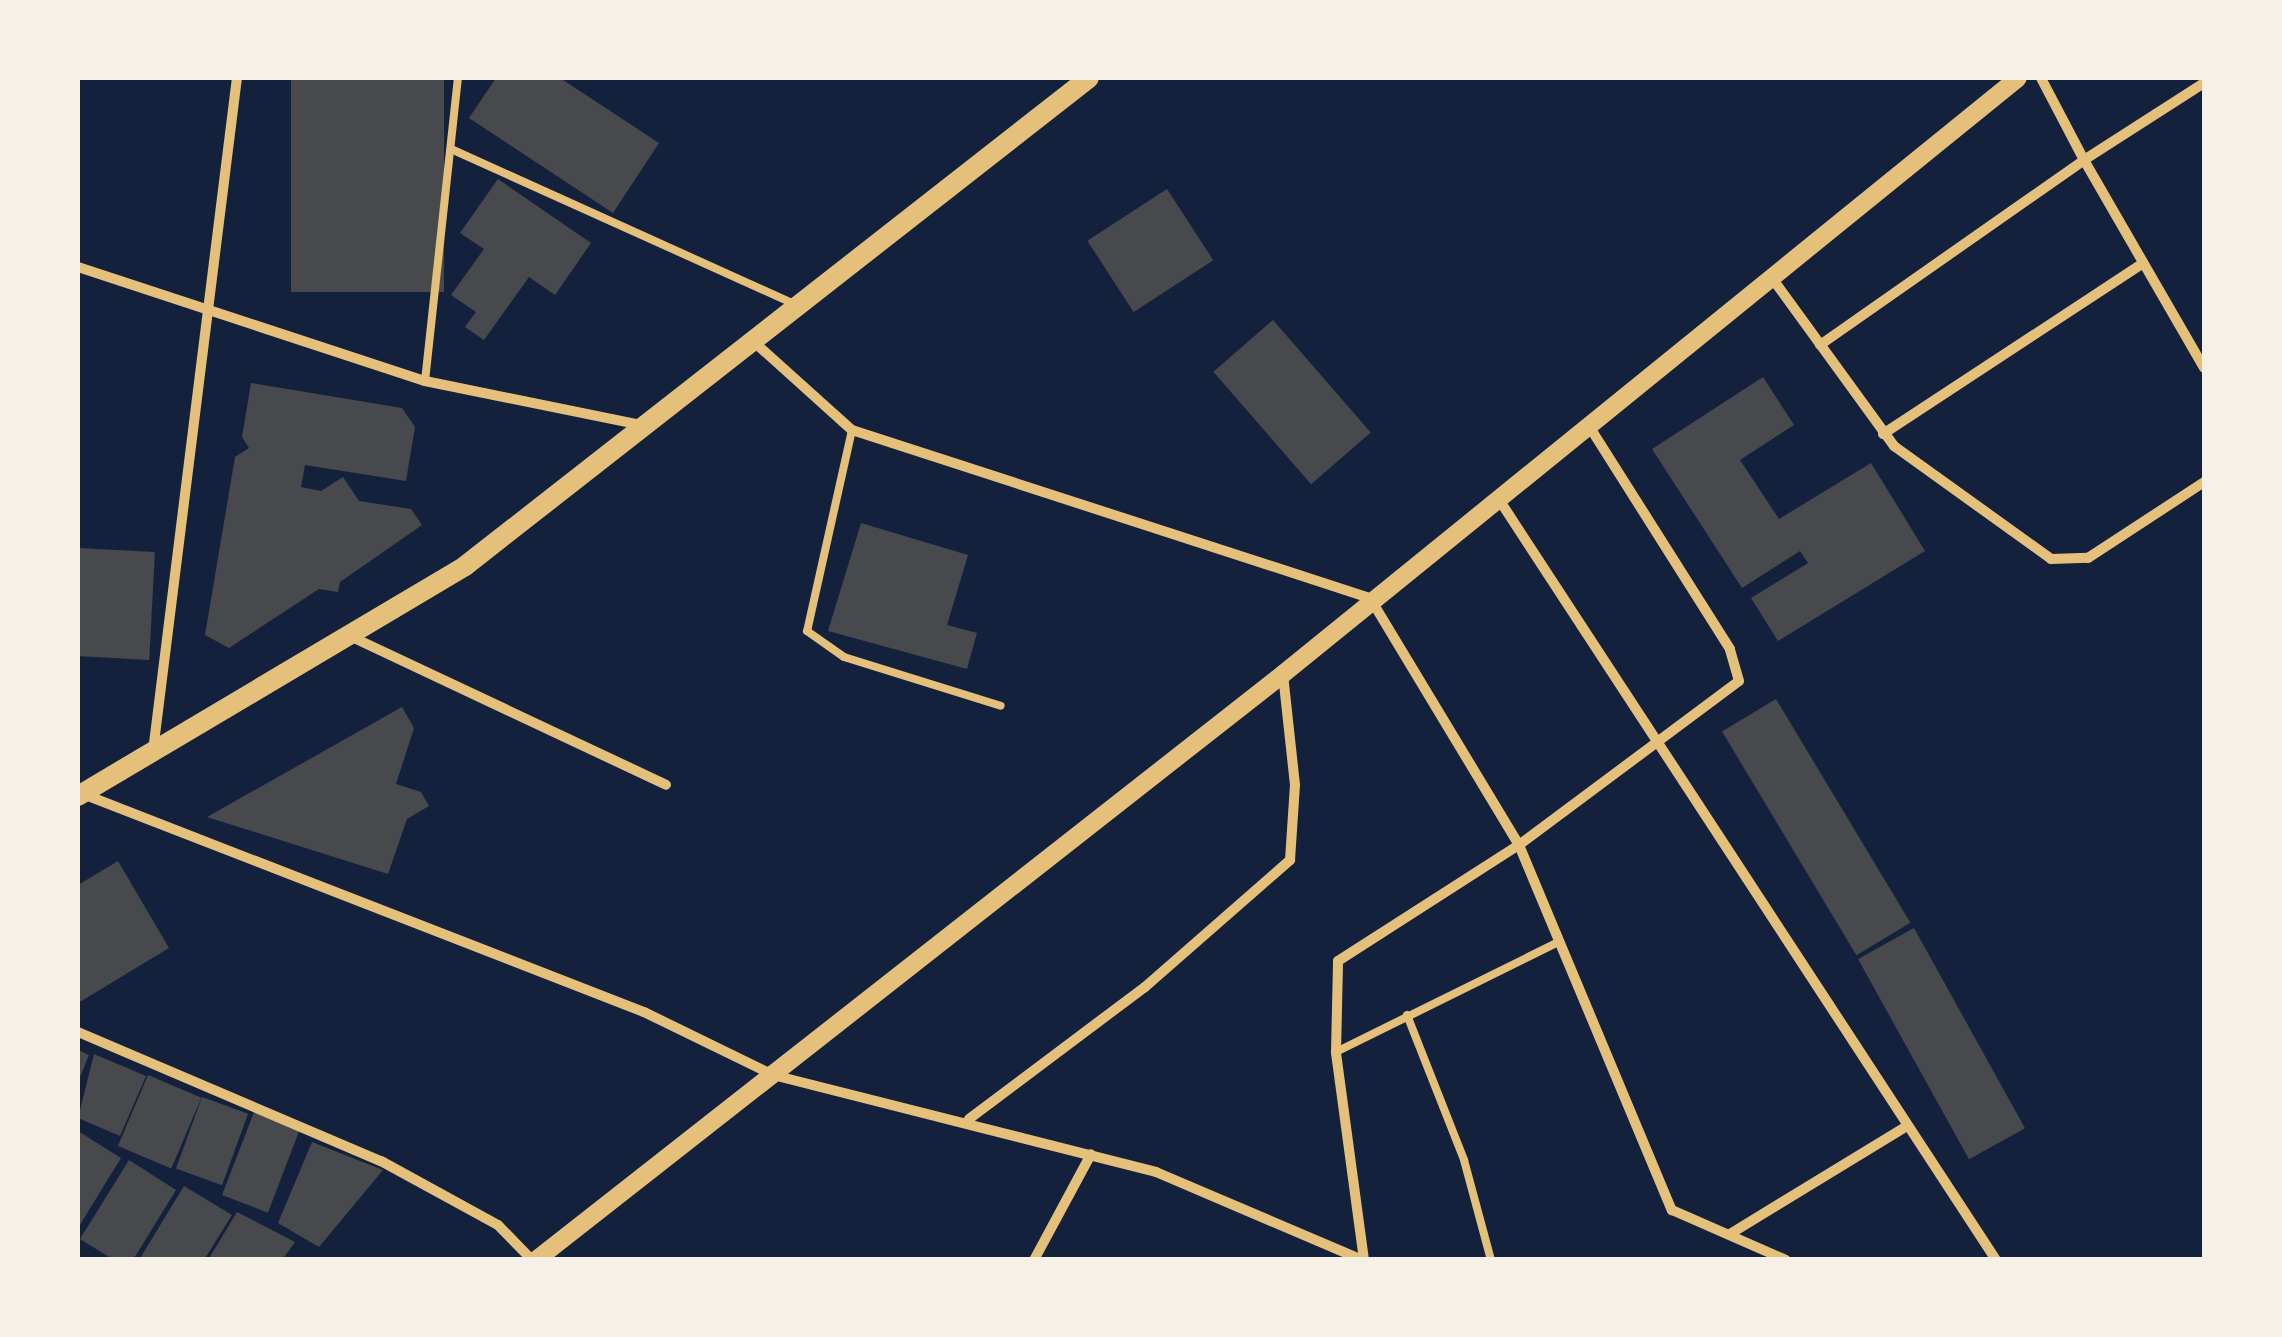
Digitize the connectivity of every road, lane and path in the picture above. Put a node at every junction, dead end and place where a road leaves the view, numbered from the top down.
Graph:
1 (238, 78) edge
2 (458, 78) edge
3 (1089, 78) edge
4 (2018, 78) edge
5 (2041, 78) edge
6 (2204, 82) edge
7 (450, 148) junction
8 (2084, 160) junction
9 (2139, 266) junction
10 (78, 267) edge
11 (1772, 278) junction
12 (206, 303) junction
13 (797, 305) junction
14 (754, 340) junction
15 (1820, 345) junction
16 (2204, 368) edge
17 (426, 381) junction
18 (641, 424) junction
19 (1589, 426) junction
20 (852, 430) junction
21 (1883, 434) junction
22 (2204, 482) edge
23 (1498, 498) junction
24 (1370, 598) junction
25 (352, 637) junction
26 (1283, 674) junction
27 (1001, 706) dead end
28 (1657, 744) junction
29 (152, 758) junction
30 (666, 785) dead end
31 (80, 795) edge
32 (1519, 845) junction
33 (1559, 942) junction
34 (1408, 1015) junction
35 (78, 1032) edge
36 (1336, 1052) junction
37 (773, 1075) junction
38 (969, 1120) junction
39 (1905, 1127) junction
40 (1091, 1154) junction
41 (1730, 1234) junction
42 (534, 1260) edge
43 (1034, 1260) edge
44 (1363, 1260) edge
45 (1490, 1260) edge
46 (1786, 1260) edge
47 (1996, 1260) edge

1 - 12 street
2 - 7 lane
3 - 13 main road
4 - 11 street
5 - 8 street
6 - 8 street
7 - 13 lane
7 - 17 lane
8 - 9 street
8 - 15 street
9 - 16 street
9 - 21 street
10 - 12 street
11 - 15 street
11 - 19 street
12 - 17 street
12 - 29 street
13 - 14 main road
14 - 18 main road
14 - 20 street
15 - 21 street
17 - 18 street
18 - 25 main road
19 - 23 street
19 - 28 street
20 - 24 street
20 - 27 lane
21 - 22 street
23 - 24 street
23 - 28 street
24 - 26 street
24 - 32 street
25 - 29 main road
25 - 30 street
26 - 37 street
26 - 38 street
28 - 32 street
28 - 39 street
29 - 31 main road
31 - 37 street
32 - 33 street
32 - 36 street
33 - 34 lane
33 - 41 street
34 - 36 lane
34 - 45 lane
35 - 42 street
36 - 44 street
37 - 38 street
37 - 42 street
38 - 40 street
39 - 41 street
39 - 47 street
40 - 43 street
40 - 44 street
41 - 46 street

